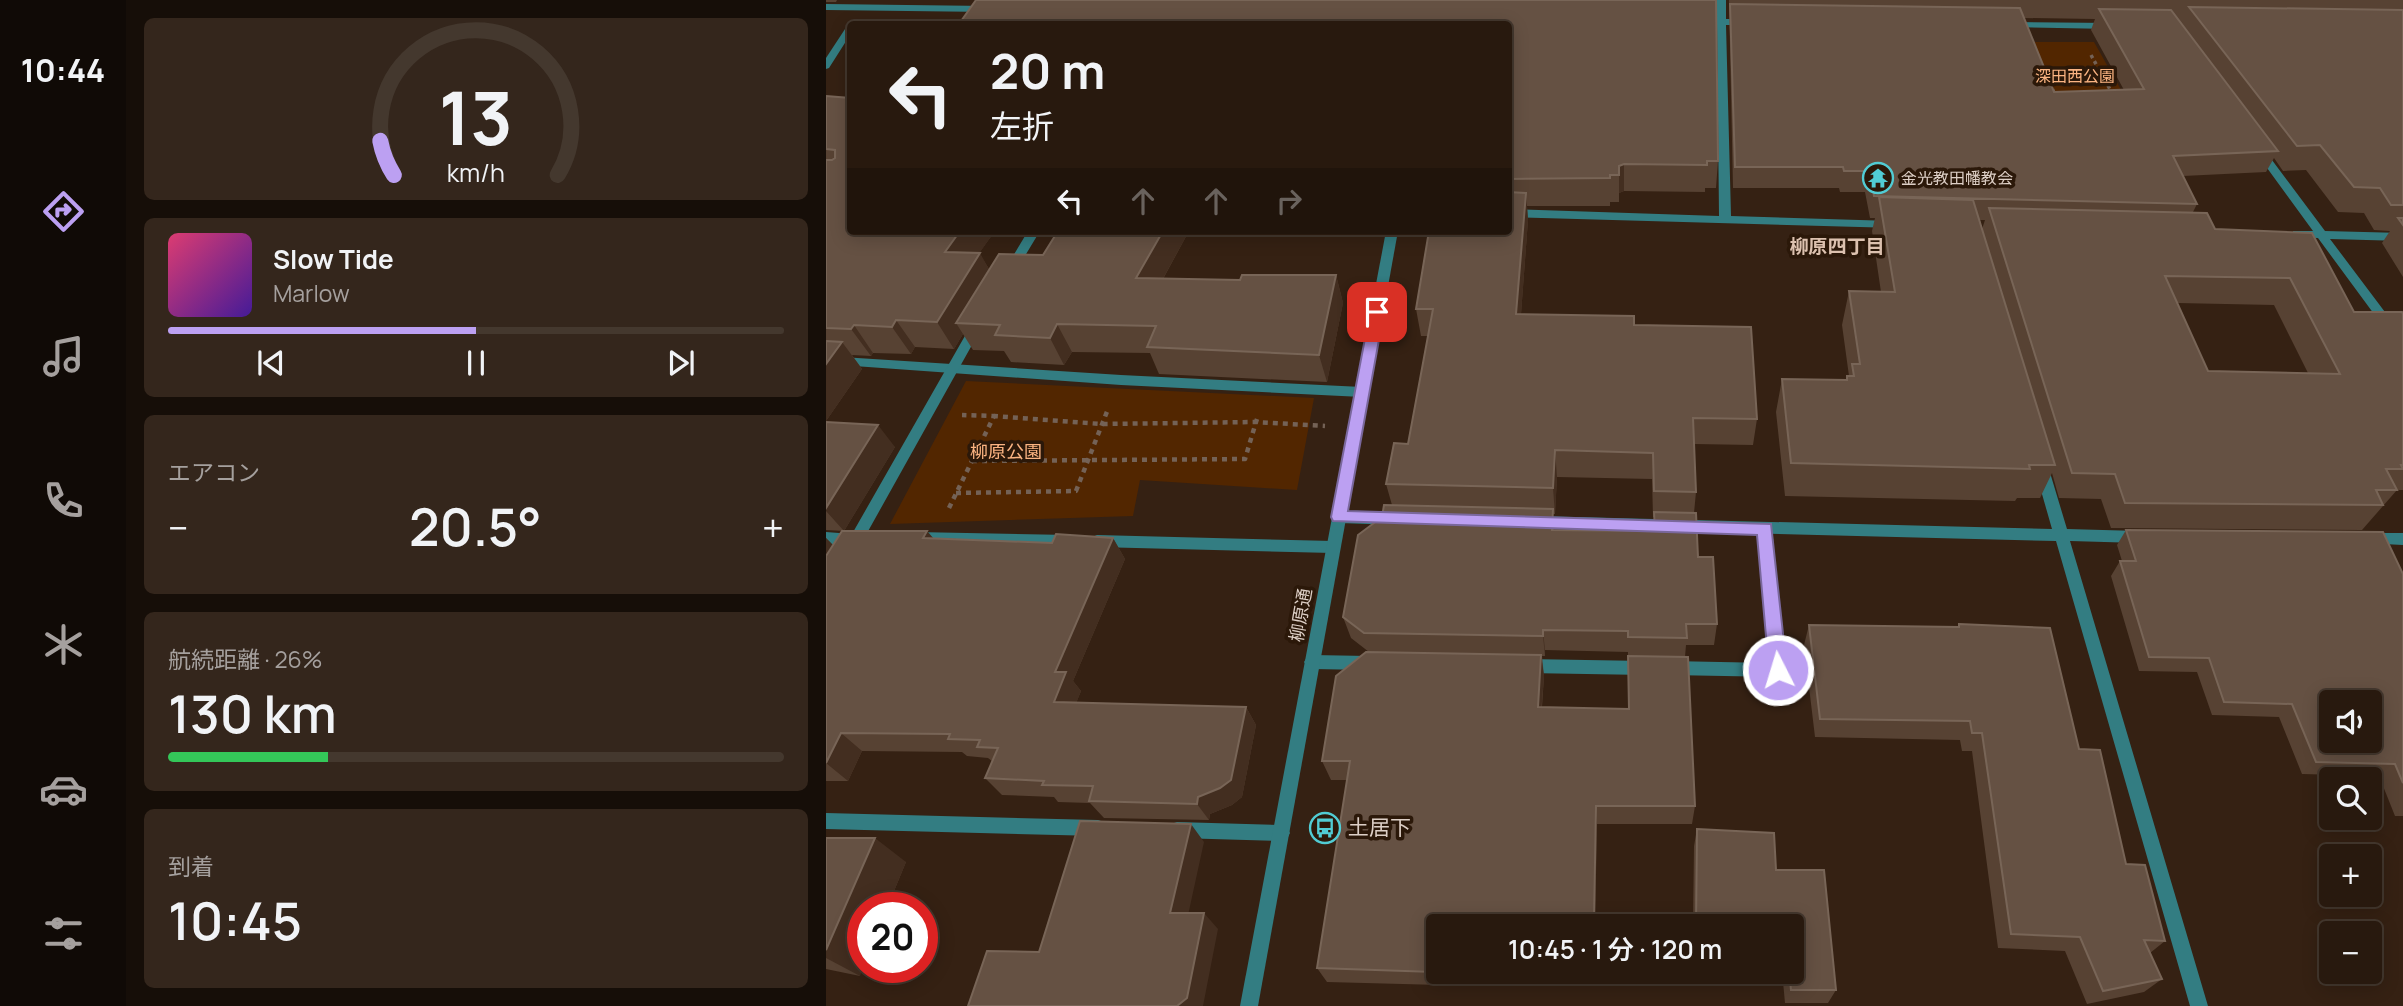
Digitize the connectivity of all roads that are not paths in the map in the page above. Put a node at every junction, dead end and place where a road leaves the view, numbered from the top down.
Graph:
1 (1721, 0) edge
2 (866, 4) edge
3 (826, 7) edge
4 (1000, 10) edge
5 (855, 21) edge
6 (1679, 21) edge
7 (1721, 22) junction
8 (1763, 22) edge
9 (2000, 25) edge
10 (2126, 26) edge
11 (847, 34) edge
12 (826, 66) edge
13 (2249, 136) edge
14 (1512, 213) edge
15 (1725, 219) junction
16 (1902, 226) edge
17 (2282, 234) edge
18 (1032, 235) edge
19 (1391, 235) edge
20 (2322, 235) junction
21 (2403, 237) edge
22 (999, 289) edge
23 (985, 312) edge
24 (2403, 345) edge
25 (826, 360) edge
26 (951, 369) junction
27 (1362, 392) junction
28 (2038, 456) edge
29 (1339, 517) junction
30 (1408, 519) edge
31 (1518, 522) edge
32 (1765, 528) junction
33 (2062, 536) junction
34 (2157, 537) edge
35 (826, 538) edge
36 (2348, 538) edge
37 (896, 539) edge
38 (2403, 539) edge
39 (863, 540) junction
40 (1333, 547) junction
41 (844, 560) edge
42 (1312, 662) junction
43 (1381, 663) edge
44 (1504, 665) edge
45 (826, 821) edge
46 (1115, 829) edge
47 (1157, 830) edge
48 (1281, 833) junction
49 (1249, 1006) edge
50 (2199, 1006) edge

1 - 7 street
2 - 3 street
2 - 4 street
2 - 5 street
6 - 7 street
7 - 8 street
7 - 15 street
9 - 10 street
11 - 12 street
13 - 20 street
14 - 15 street
15 - 16 street
17 - 20 street
18 - 22 street
19 - 27 street, 柳原通
20 - 21 street
20 - 24 street
23 - 26 street
25 - 26 street
26 - 27 street
26 - 39 street
27 - 29 street, 柳原通
28 - 33 street
29 - 30 street
29 - 40 street, 柳原通
31 - 32 street
32 - 33 street
32 - 44 street
33 - 34 street
33 - 50 street
35 - 39 street
36 - 38 street
37 - 40 street
39 - 41 street
40 - 42 street, 柳原通
42 - 43 street
42 - 48 street, 柳原通
45 - 46 street
47 - 48 street
48 - 49 street, 柳原通

